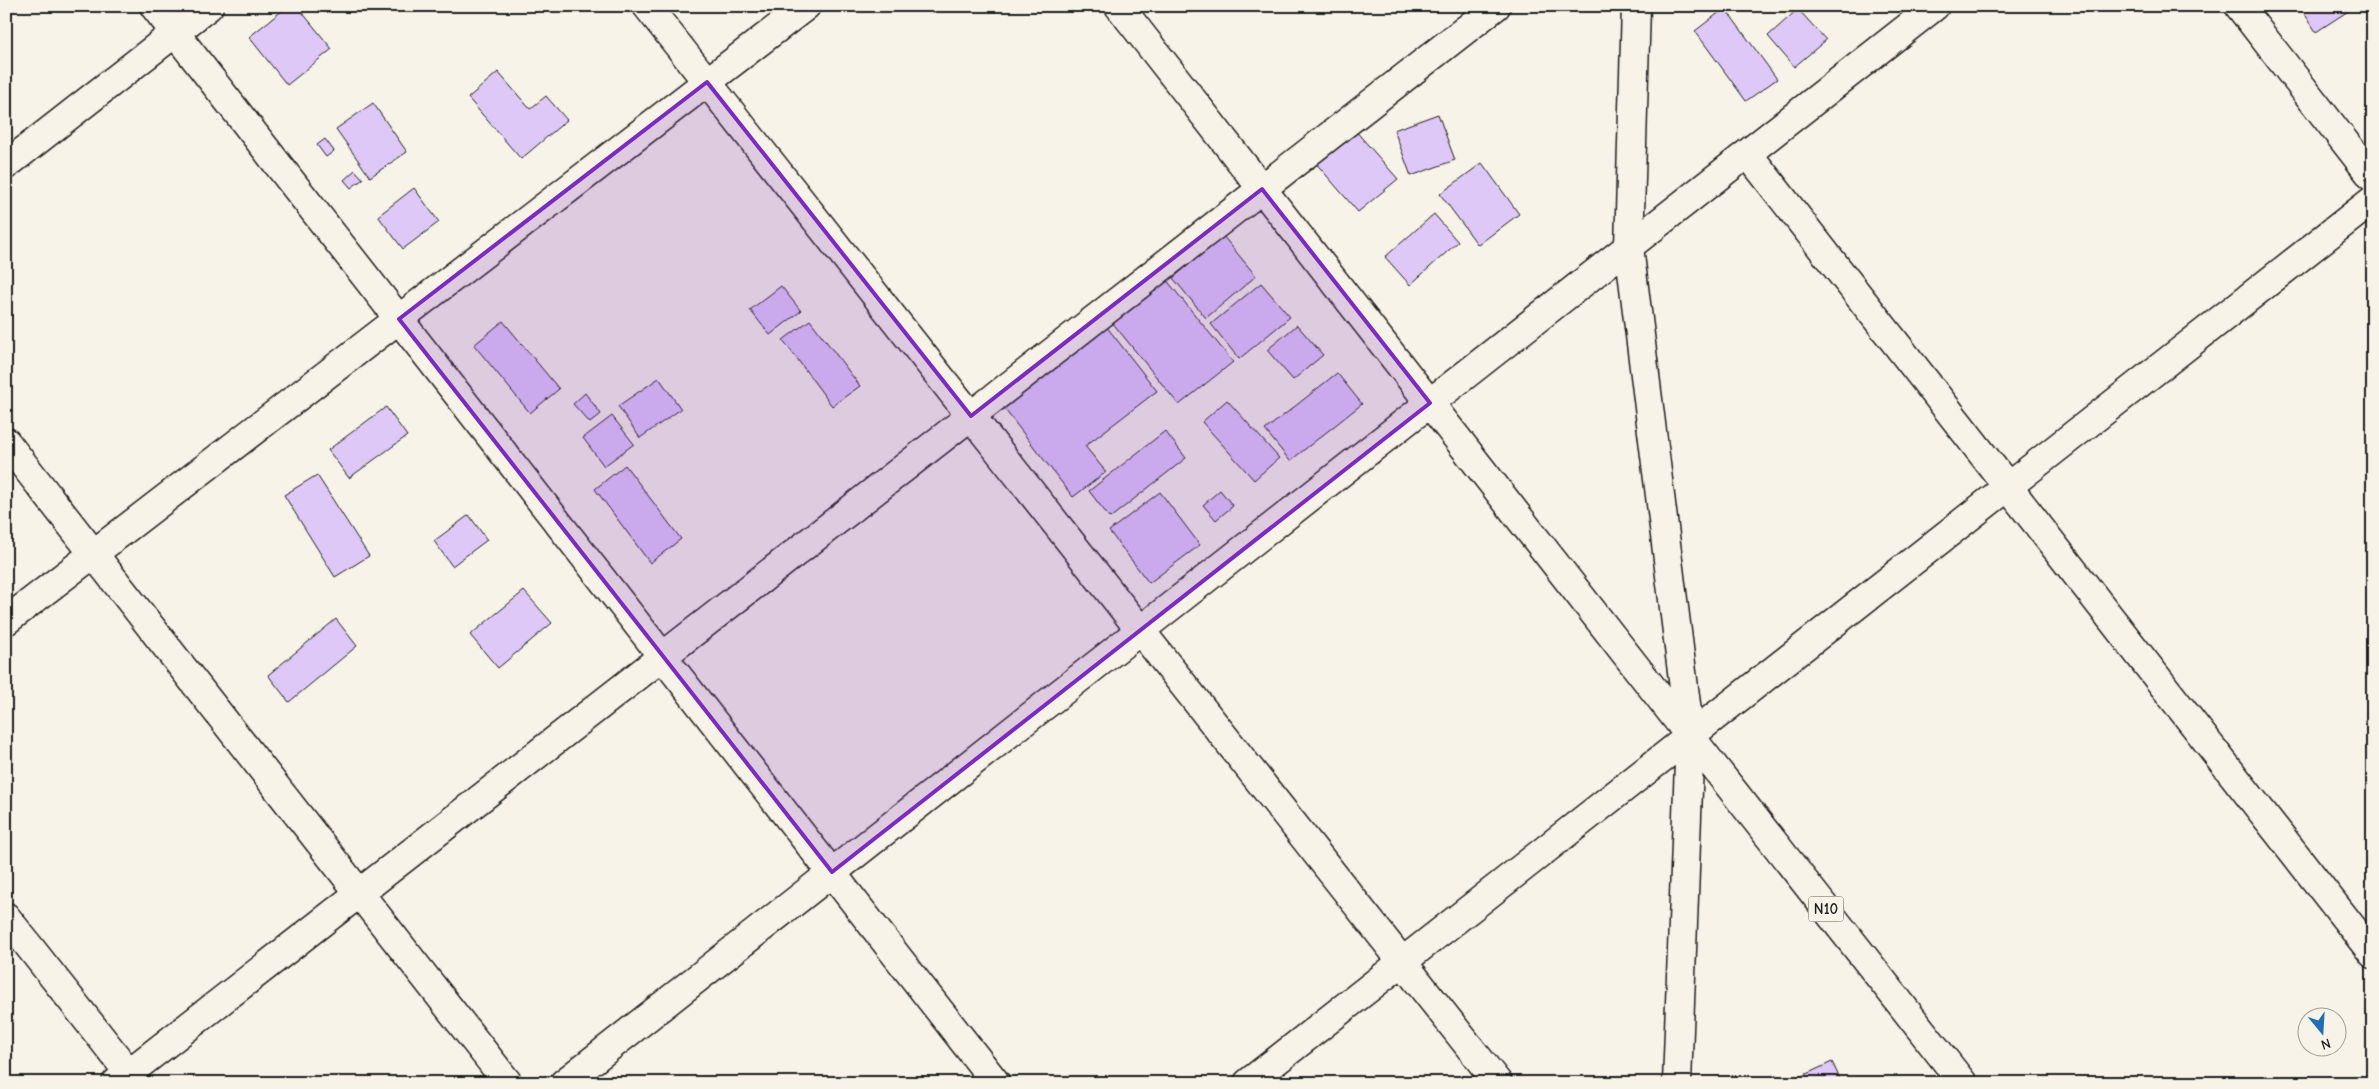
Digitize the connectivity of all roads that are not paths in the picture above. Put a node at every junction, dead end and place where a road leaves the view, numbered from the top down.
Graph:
1 (154, 6) edge
2 (209, 6) edge
3 (647, 6) edge
4 (806, 6) edge
5 (1119, 6) edge
6 (1496, 6) edge
7 (1636, 6) edge
8 (1935, 6) edge
9 (2239, 6) edge
10 (175, 32) junction
11 (707, 82) junction
12 (1748, 154) junction
13 (6, 165) edge
14 (2373, 178) edge
15 (1262, 189) junction
16 (2373, 200) edge
17 (1629, 246) junction
18 (399, 319) junction
19 (1430, 403) junction
20 (971, 416) junction
21 (6, 442) edge
22 (2007, 487) junction
23 (94, 554) junction
24 (6, 621) edge
25 (1141, 630) junction
26 (662, 656) junction
27 (1690, 736) junction
28 (832, 872) junction
29 (359, 892) junction
30 (6, 917) edge
31 (2373, 954) edge
32 (1402, 962) junction
33 (122, 1078) edge
34 (508, 1083) edge
35 (564, 1083) edge
36 (996, 1083) edge
37 (1248, 1083) edge
38 (1498, 1083) edge
39 (1677, 1083) edge
40 (1963, 1083) edge

1 - 10 street
2 - 10 street
3 - 11 street
4 - 11 street
5 - 15 street
6 - 15 street
7 - 17 street
8 - 12 street
9 - 14 street
10 - 13 street
10 - 18 street
11 - 18 street
11 - 20 street
12 - 17 street
12 - 22 street
15 - 19 street
15 - 20 street
16 - 22 street
17 - 19 street
17 - 27 street
18 - 23 street
18 - 26 street
19 - 25 street
19 - 27 street
20 - 25 street
20 - 26 street
21 - 23 street
22 - 27 street
22 - 31 street
23 - 24 street
23 - 29 street
25 - 28 street
25 - 32 street
26 - 28 street
26 - 29 street
27 - 32 street
27 - 39 street
27 - 40 street, N10
28 - 35 street
28 - 36 street
29 - 33 street
29 - 34 street
30 - 33 street
32 - 37 street
32 - 38 street

